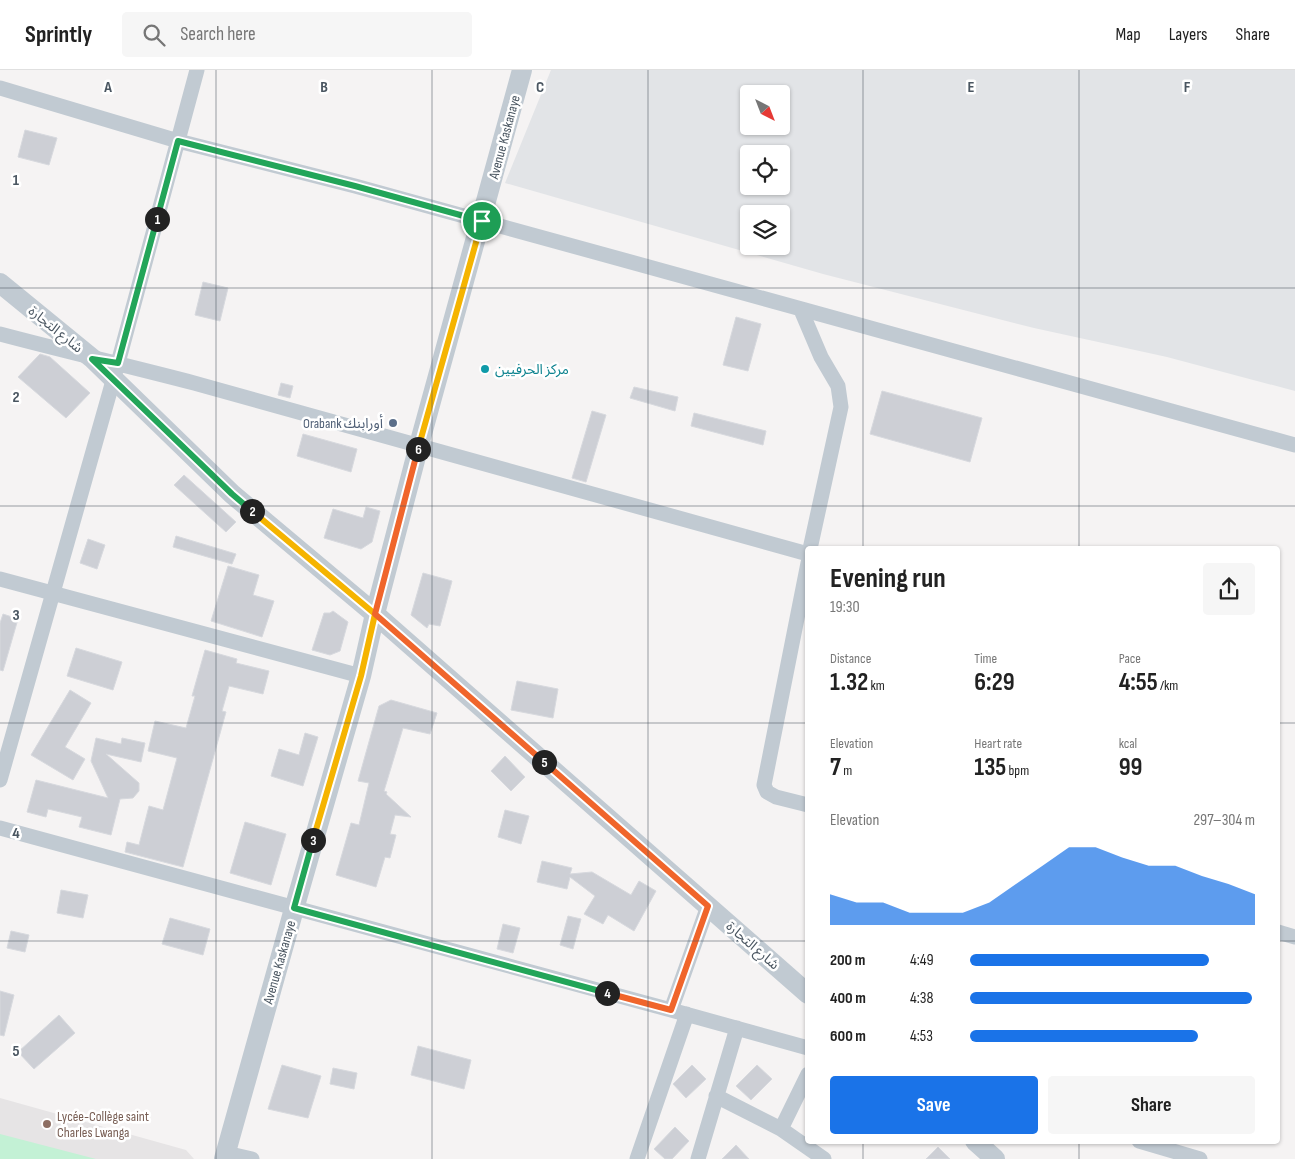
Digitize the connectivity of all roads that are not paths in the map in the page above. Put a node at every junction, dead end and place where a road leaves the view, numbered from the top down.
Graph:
1 (198, 70) edge
2 (522, 70) edge
3 (0, 88) edge
4 (178, 141) junction
5 (482, 221) junction
6 (0, 282) edge
7 (801, 310) junction
8 (0, 334) edge
9 (92, 359) junction
10 (115, 371) junction
11 (419, 445) junction
12 (1295, 445) edge
13 (811, 546) edge
14 (805, 553) edge
15 (805, 578) edge
16 (0, 579) edge
17 (52, 593) junction
18 (375, 614) junction
19 (361, 676) junction
20 (0, 780) edge
21 (805, 804) edge
22 (0, 828) edge
23 (708, 906) junction
24 (294, 908) junction
25 (1280, 933) edge
26 (1295, 937) edge
27 (805, 991) edge
28 (671, 1010) junction
29 (687, 1014) junction
30 (736, 1028) junction
31 (805, 1047) edge
32 (805, 1080) edge
33 (716, 1096) junction
34 (781, 1129) junction
35 (978, 1144) edge
36 (1149, 1144) edge
37 (225, 1156) edge
38 (252, 1159) edge
39 (637, 1159) edge
40 (698, 1159) edge
41 (824, 1159) edge
42 (995, 1159) edge
43 (1200, 1159) edge

1 - 4 street
2 - 5 street, Avenue Kaskanaye
3 - 4 street
4 - 5 street
4 - 10 street
5 - 7 street
5 - 11 street, Avenue Kaskanaye
6 - 9 street, شارع التجارة
7 - 12 street
7 - 13 street
8 - 9 street
9 - 10 street, شارع التجارة
10 - 11 street
10 - 17 street
10 - 18 street, شارع التجارة
11 - 14 street
11 - 18 street, Avenue Kaskanaye
15 - 21 street
16 - 17 street
17 - 19 street
17 - 20 street
18 - 19 street, Avenue Kaskanaye
18 - 23 street, شارع التجارة
19 - 24 street, Avenue Kaskanaye
22 - 24 street
23 - 27 street, شارع التجارة
23 - 28 street
24 - 28 street
24 - 37 street, Avenue Kaskanaye
25 - 26 street
28 - 29 street
29 - 30 street
29 - 39 street
30 - 31 street
30 - 33 street
32 - 34 street
33 - 34 street
33 - 40 street
34 - 41 street
35 - 42 street
36 - 43 street
37 - 38 street

